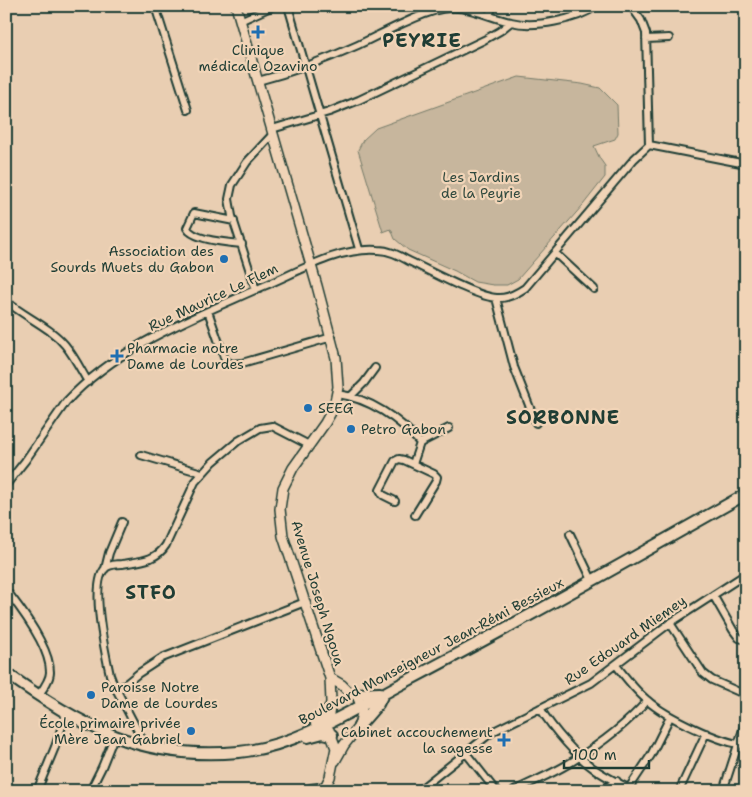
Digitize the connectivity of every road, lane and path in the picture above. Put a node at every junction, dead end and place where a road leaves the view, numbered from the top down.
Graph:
1 (155, 6) edge
2 (236, 6) edge
3 (273, 6) edge
4 (288, 6) edge
5 (493, 6) edge
6 (596, 6) edge
7 (631, 6) edge
8 (489, 15) junction
9 (240, 21) junction
10 (511, 22) junction
11 (669, 38) dead end
12 (646, 39) junction
13 (306, 68) junction
14 (258, 81) junction
15 (188, 110) dead end
16 (320, 114) junction
17 (272, 132) junction
18 (649, 145) junction
19 (746, 164) edge
20 (234, 221) junction
21 (242, 244) junction
22 (359, 250) junction
23 (555, 253) junction
24 (311, 266) junction
25 (594, 289) dead end
26 (256, 290) junction
27 (496, 298) junction
28 (6, 301) edge
29 (208, 311) junction
30 (332, 337) junction
31 (375, 368) dead end
32 (88, 382) junction
33 (337, 394) junction
34 (351, 396) junction
35 (536, 423) dead end
36 (449, 428) dead end
37 (420, 444) junction
38 (309, 445) junction
39 (141, 455) dead end
40 (413, 464) junction
41 (202, 473) junction
42 (6, 485) edge
43 (746, 494) edge
44 (395, 501) dead end
45 (415, 515) dead end
46 (122, 522) dead end
47 (570, 534) dead end
48 (105, 569) junction
49 (746, 574) edge
50 (592, 580) junction
51 (10, 595) dead end
52 (713, 595) junction
53 (305, 602) junction
54 (670, 624) junction
55 (746, 640) edge
56 (616, 665) junction
57 (6, 673) edge
58 (330, 678) junction
59 (117, 691) junction
60 (352, 693) junction
61 (384, 693) junction
62 (746, 695) edge
63 (38, 696) junction
64 (647, 701) junction
65 (361, 705) junction
66 (330, 706) junction
67 (540, 708) junction
68 (66, 714) junction
69 (670, 717) junction
70 (746, 720) edge
71 (328, 722) junction
72 (359, 726) junction
73 (706, 733) junction
74 (352, 736) junction
75 (114, 737) junction
76 (333, 738) junction
77 (287, 741) junction
78 (142, 745) junction
79 (742, 745) edge
80 (466, 753) junction
81 (580, 756) junction
82 (334, 764) junction
83 (616, 781) junction
84 (324, 788) edge
85 (631, 790) edge
86 (36, 791) edge
87 (90, 791) edge
88 (305, 791) edge
89 (418, 791) edge
90 (496, 791) edge
91 (514, 791) edge
92 (600, 791) edge
93 (679, 791) edge
94 (724, 791) edge

1 - 15 street
2 - 9 main road, Avenue Joseph Ngoua
3 - 9 street
4 - 13 street
5 - 8 street
6 - 10 street
7 - 12 street
8 - 10 street
8 - 13 street
9 - 14 main road, Avenue Joseph Ngoua
10 - 16 street
11 - 12 street
12 - 18 street
13 - 14 street
13 - 16 street
14 - 17 main road, Avenue Joseph Ngoua
16 - 17 street
16 - 22 street
17 - 20 street
17 - 24 main road, Avenue Joseph Ngoua
18 - 19 street
18 - 23 street
20 - 21 street
20 - 21 street
21 - 26 street
22 - 24 street, Rue Maurice Le Flem
22 - 27 street
23 - 25 street
23 - 27 street
24 - 26 street, Rue Maurice Le Flem
24 - 30 main road, Avenue Joseph Ngoua
26 - 29 street, Rue Maurice Le Flem
27 - 35 street
28 - 32 street
29 - 30 street
29 - 32 street, Rue Maurice Le Flem
30 - 33 main road, Avenue Joseph Ngoua
31 - 34 street
32 - 42 street, Rue Maurice Le Flem
33 - 34 street
33 - 38 main road, Avenue Joseph Ngoua
34 - 37 street
36 - 37 street
37 - 40 street
38 - 41 street
38 - 53 main road, Avenue Joseph Ngoua
39 - 41 street
40 - 44 street
40 - 45 street
41 - 48 street
43 - 50 main road, Boulevard Monseigneur Jean-Rémi Bessieux
46 - 48 street
47 - 50 street
48 - 59 street
49 - 52 street, Rue Edouard Miemey
50 - 61 main road, Boulevard Monseigneur Jean-Rémi Bessieux
51 - 63 street
52 - 54 street, Rue Edouard Miemey
52 - 55 street
53 - 58 main road, Avenue Joseph Ngoua
53 - 59 street
54 - 56 street, Rue Edouard Miemey
54 - 62 street
56 - 64 street
56 - 67 street, Rue Edouard Miemey
57 - 63 main road, Boulevard Monseigneur Jean-Rémi Bessieux
58 - 60 main road
58 - 66 main road, Avenue Joseph Ngoua
59 - 78 street
60 - 61 main road
60 - 65 main road
60 - 66 main road
61 - 65 main road, Boulevard Monseigneur Jean-Rémi Bessieux
61 - 72 main road
63 - 68 main road, Boulevard Monseigneur Jean-Rémi Bessieux
64 - 69 street
64 - 81 street
65 - 71 main road, Boulevard Monseigneur Jean-Rémi Bessieux
65 - 72 main road
66 - 71 main road, Avenue Joseph Ngoua
66 - 77 main road
67 - 80 street, Rue Edouard Miemey
67 - 81 street
68 - 75 main road, Boulevard Monseigneur Jean-Rémi Bessieux
68 - 86 street
69 - 73 street
69 - 85 street
70 - 79 street
71 - 76 main road
71 - 77 main road, Boulevard Monseigneur Jean-Rémi Bessieux
72 - 74 main road
73 - 79 street
73 - 93 street
74 - 76 main road
74 - 82 main road
75 - 78 main road, Boulevard Monseigneur Jean-Rémi Bessieux
75 - 87 street
76 - 77 main road
76 - 82 main road
77 - 78 main road, Boulevard Monseigneur Jean-Rémi Bessieux
79 - 94 street
80 - 89 street, Rue Edouard Miemey
80 - 90 street
81 - 83 street
81 - 91 street
82 - 84 main road
83 - 85 street
83 - 92 street
84 - 88 street

